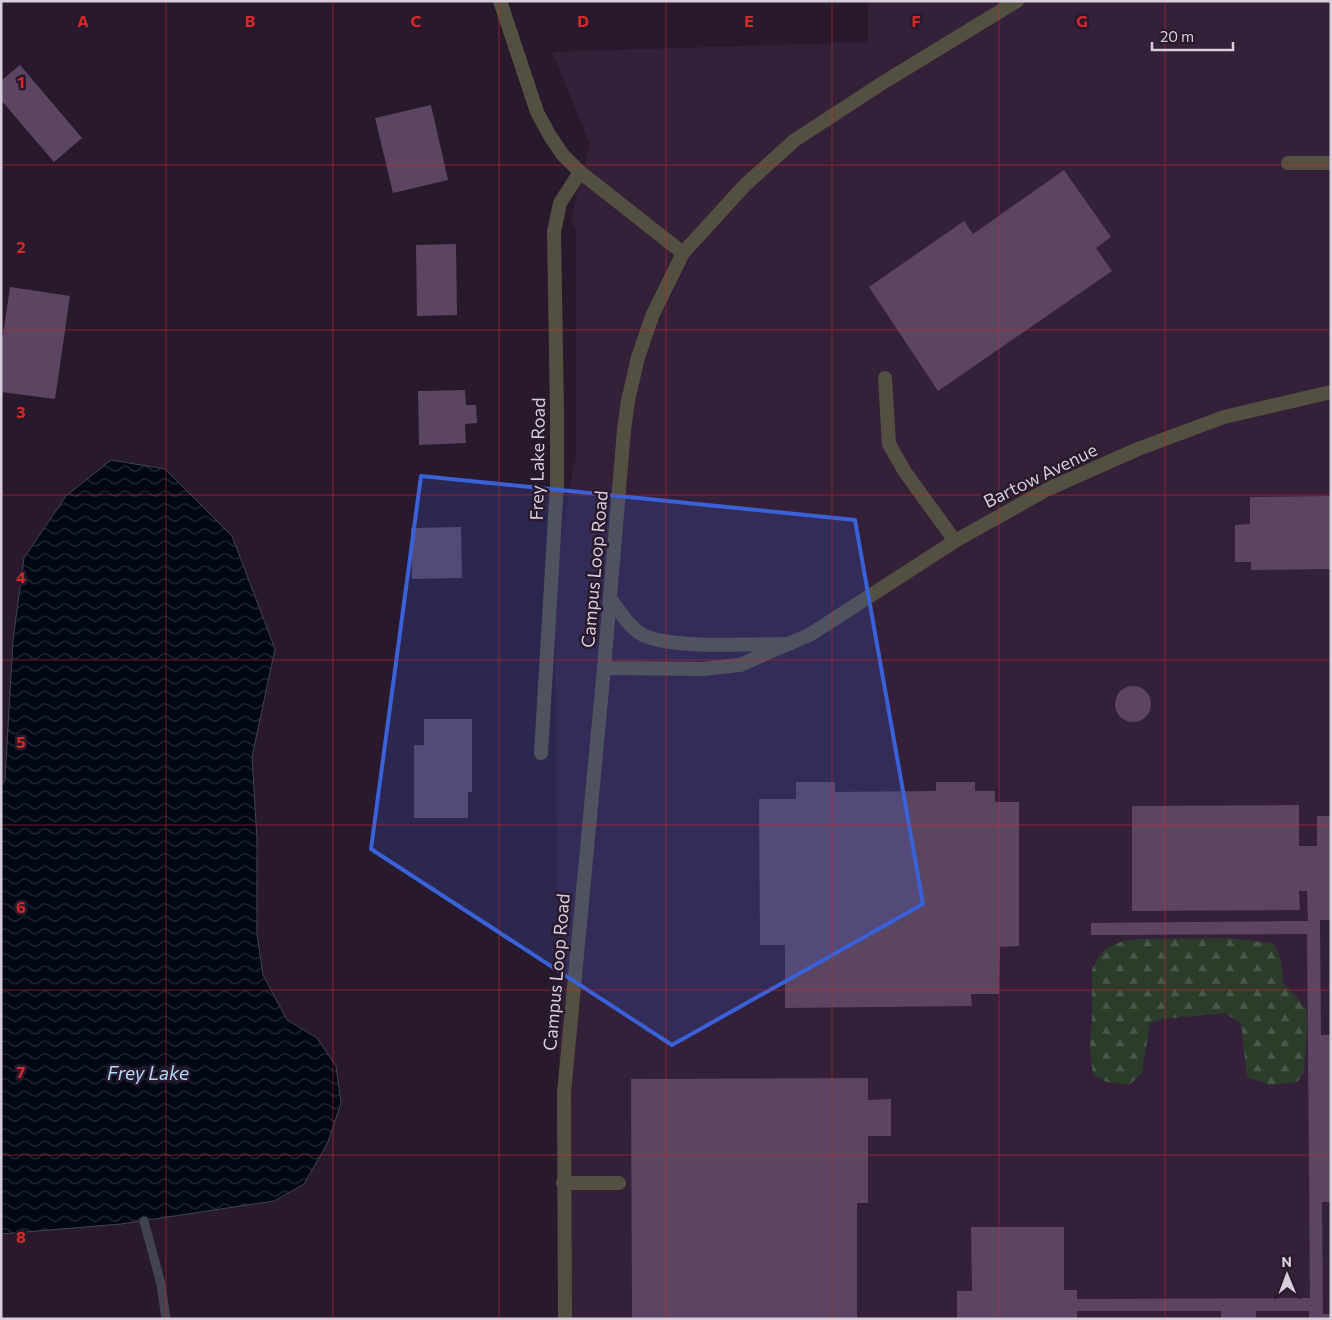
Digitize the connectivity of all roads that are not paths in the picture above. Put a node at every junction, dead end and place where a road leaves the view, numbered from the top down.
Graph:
1 (500, 1) edge
2 (1017, 1) edge
3 (1288, 163) dead end
4 (1331, 163) edge
5 (580, 172) junction
6 (683, 253) junction
7 (885, 378) dead end
8 (1331, 392) edge
9 (955, 541) junction
10 (610, 598) junction
11 (789, 644) junction
12 (604, 668) junction
13 (541, 753) dead end
14 (563, 1183) junction
15 (619, 1183) dead end
16 (565, 1319) edge

1 - 5 street
2 - 6 street, Campus Loop Road
3 - 4 street
5 - 6 street
5 - 13 street, Frey Lake Road
6 - 10 street, Campus Loop Road
7 - 9 street
8 - 9 street, Bartow Avenue
9 - 11 street, Bartow Avenue
10 - 11 street, Bartow Avenue
10 - 12 street, Campus Loop Road
11 - 12 street, Bartow Avenue
12 - 14 street, Campus Loop Road
14 - 15 street
14 - 16 street, Campus Loop Road

